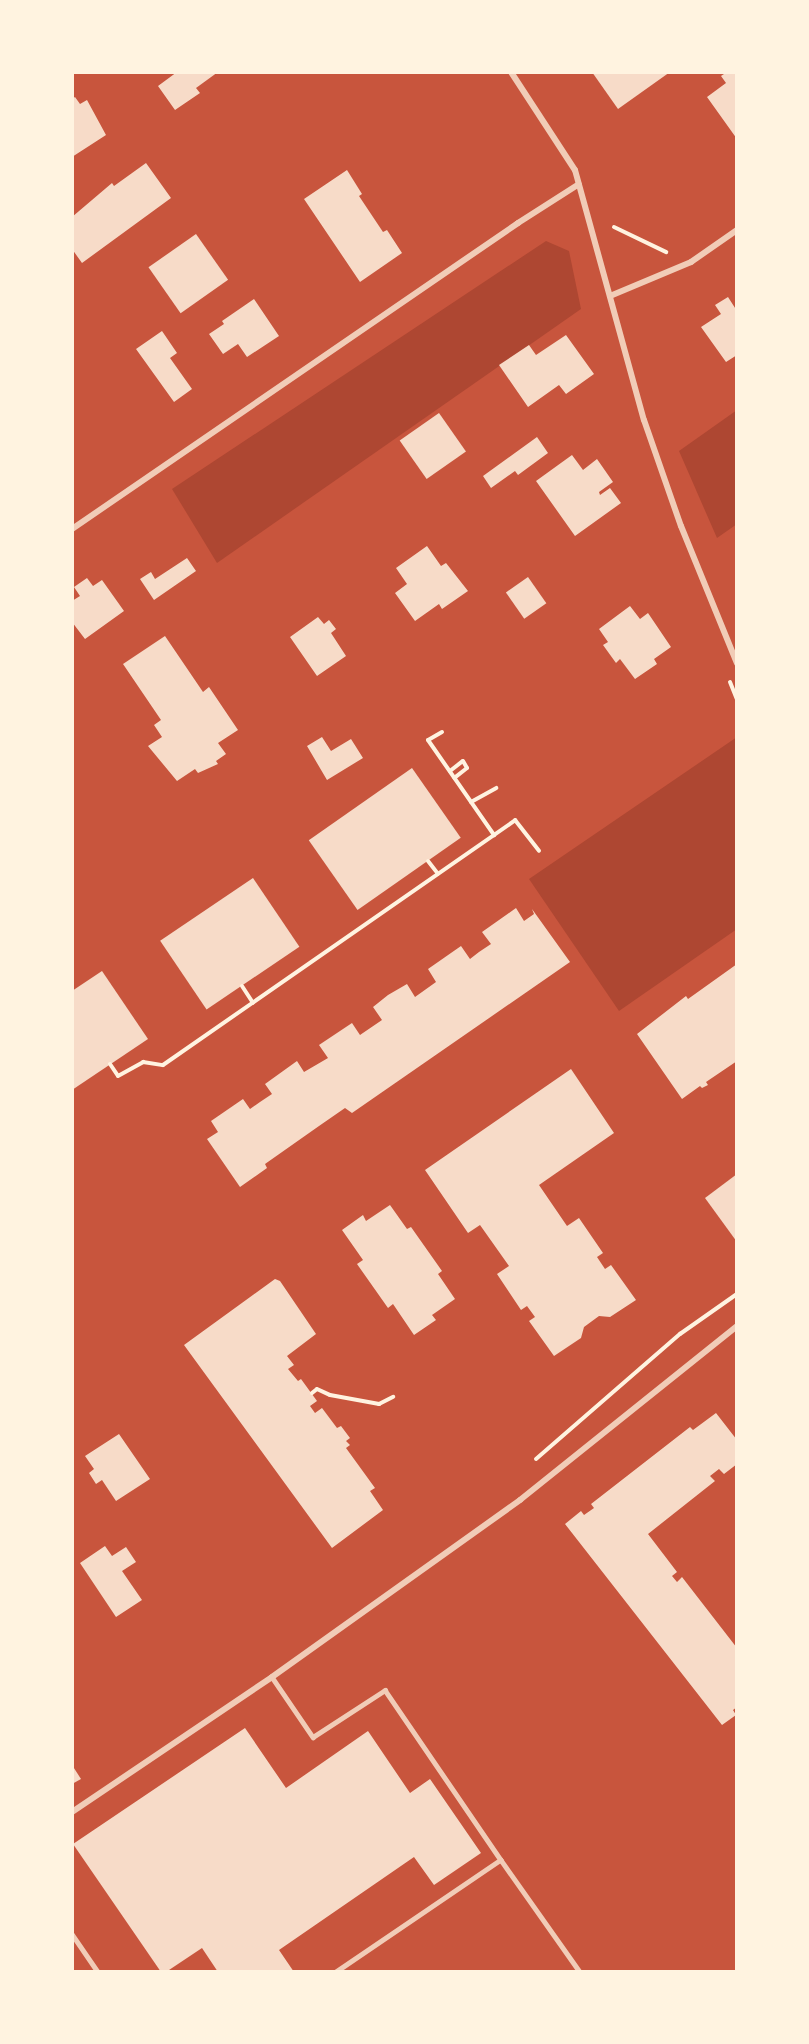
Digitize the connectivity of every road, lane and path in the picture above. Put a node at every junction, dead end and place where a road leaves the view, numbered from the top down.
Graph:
1 (511, 72) edge
2 (579, 184) junction
3 (614, 227) dead end
4 (737, 230) edge
5 (669, 254) dead end
6 (610, 296) junction
7 (72, 530) edge
8 (737, 663) edge
9 (442, 732) dead end
10 (450, 771) junction
11 (454, 778) junction
12 (496, 789) dead end
13 (471, 802) junction
14 (494, 835) junction
15 (539, 851) dead end
16 (428, 861) dead end
17 (438, 874) junction
18 (242, 986) dead end
19 (253, 1003) junction
20 (110, 1064) dead end
21 (737, 1294) edge
22 (737, 1326) edge
23 (312, 1393) dead end
24 (393, 1397) dead end
25 (528, 1466) dead end
26 (272, 1677) junction
27 (72, 1812) edge
28 (501, 1860) junction
29 (72, 1934) edge
30 (98, 1972) edge
31 (336, 1972) edge
32 (580, 1972) edge

1 - 2 street
2 - 6 street
2 - 7 street
3 - 5 path
4 - 6 street
6 - 8 street
9 - 10 path
10 - 11 path
10 - 11 path
11 - 13 path
12 - 13 path
13 - 14 path
14 - 15 path
14 - 17 path
16 - 17 path
17 - 19 path
18 - 19 path
19 - 20 path
21 - 25 path
22 - 26 street
23 - 24 path
26 - 27 street
26 - 28 lane
28 - 31 lane
28 - 32 lane
29 - 30 lane

